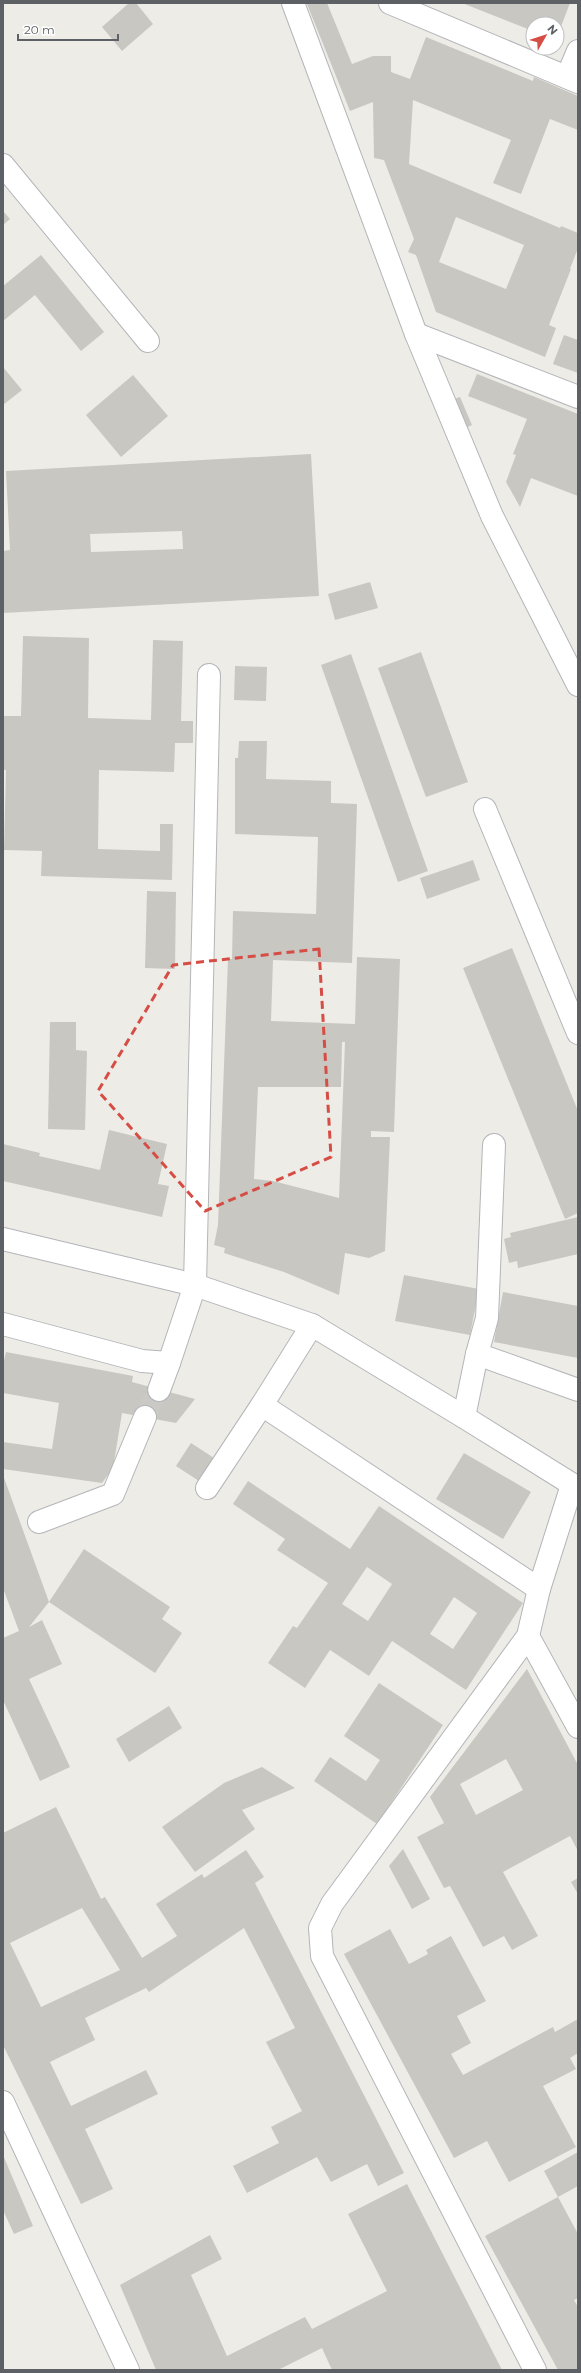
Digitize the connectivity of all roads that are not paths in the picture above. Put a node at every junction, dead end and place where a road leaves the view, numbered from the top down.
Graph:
1 (293, 3) edge
2 (390, 3) edge
3 (578, 51) edge
4 (573, 80) edge
5 (3, 165) edge
6 (416, 334) junction
7 (148, 341) dead end
8 (578, 397) edge
9 (209, 675) dead end
10 (578, 685) edge
11 (485, 809) dead end
12 (578, 1033) edge
13 (494, 1145) dead end
14 (3, 1239) edge
15 (195, 1285) junction
16 (3, 1324) edge
17 (312, 1325) junction
18 (477, 1354) junction
19 (169, 1363) junction
20 (159, 1390) tunnel mouth
21 (578, 1390) edge
22 (262, 1405) junction
23 (464, 1417) junction
24 (145, 1418) tunnel mouth
25 (575, 1487) edge
26 (207, 1488) dead end
27 (39, 1522) dead end
28 (539, 1590) junction
29 (528, 1636) junction
30 (578, 1727) edge
31 (3, 2102) edge
32 (128, 2370) edge
33 (535, 2370) edge

1 - 6 street
2 - 4 street
3 - 4 street
5 - 7 street
6 - 8 street
6 - 10 street
9 - 15 street
11 - 12 street
13 - 18 street
14 - 15 street
15 - 17 street
15 - 19 street
16 - 19 street
17 - 22 street
17 - 23 street
18 - 21 street
18 - 23 street
19 - 20 street
22 - 26 street
22 - 28 street
23 - 25 street
24 - 27 street
25 - 28 street
28 - 29 street
29 - 30 street
29 - 33 street
31 - 32 street

